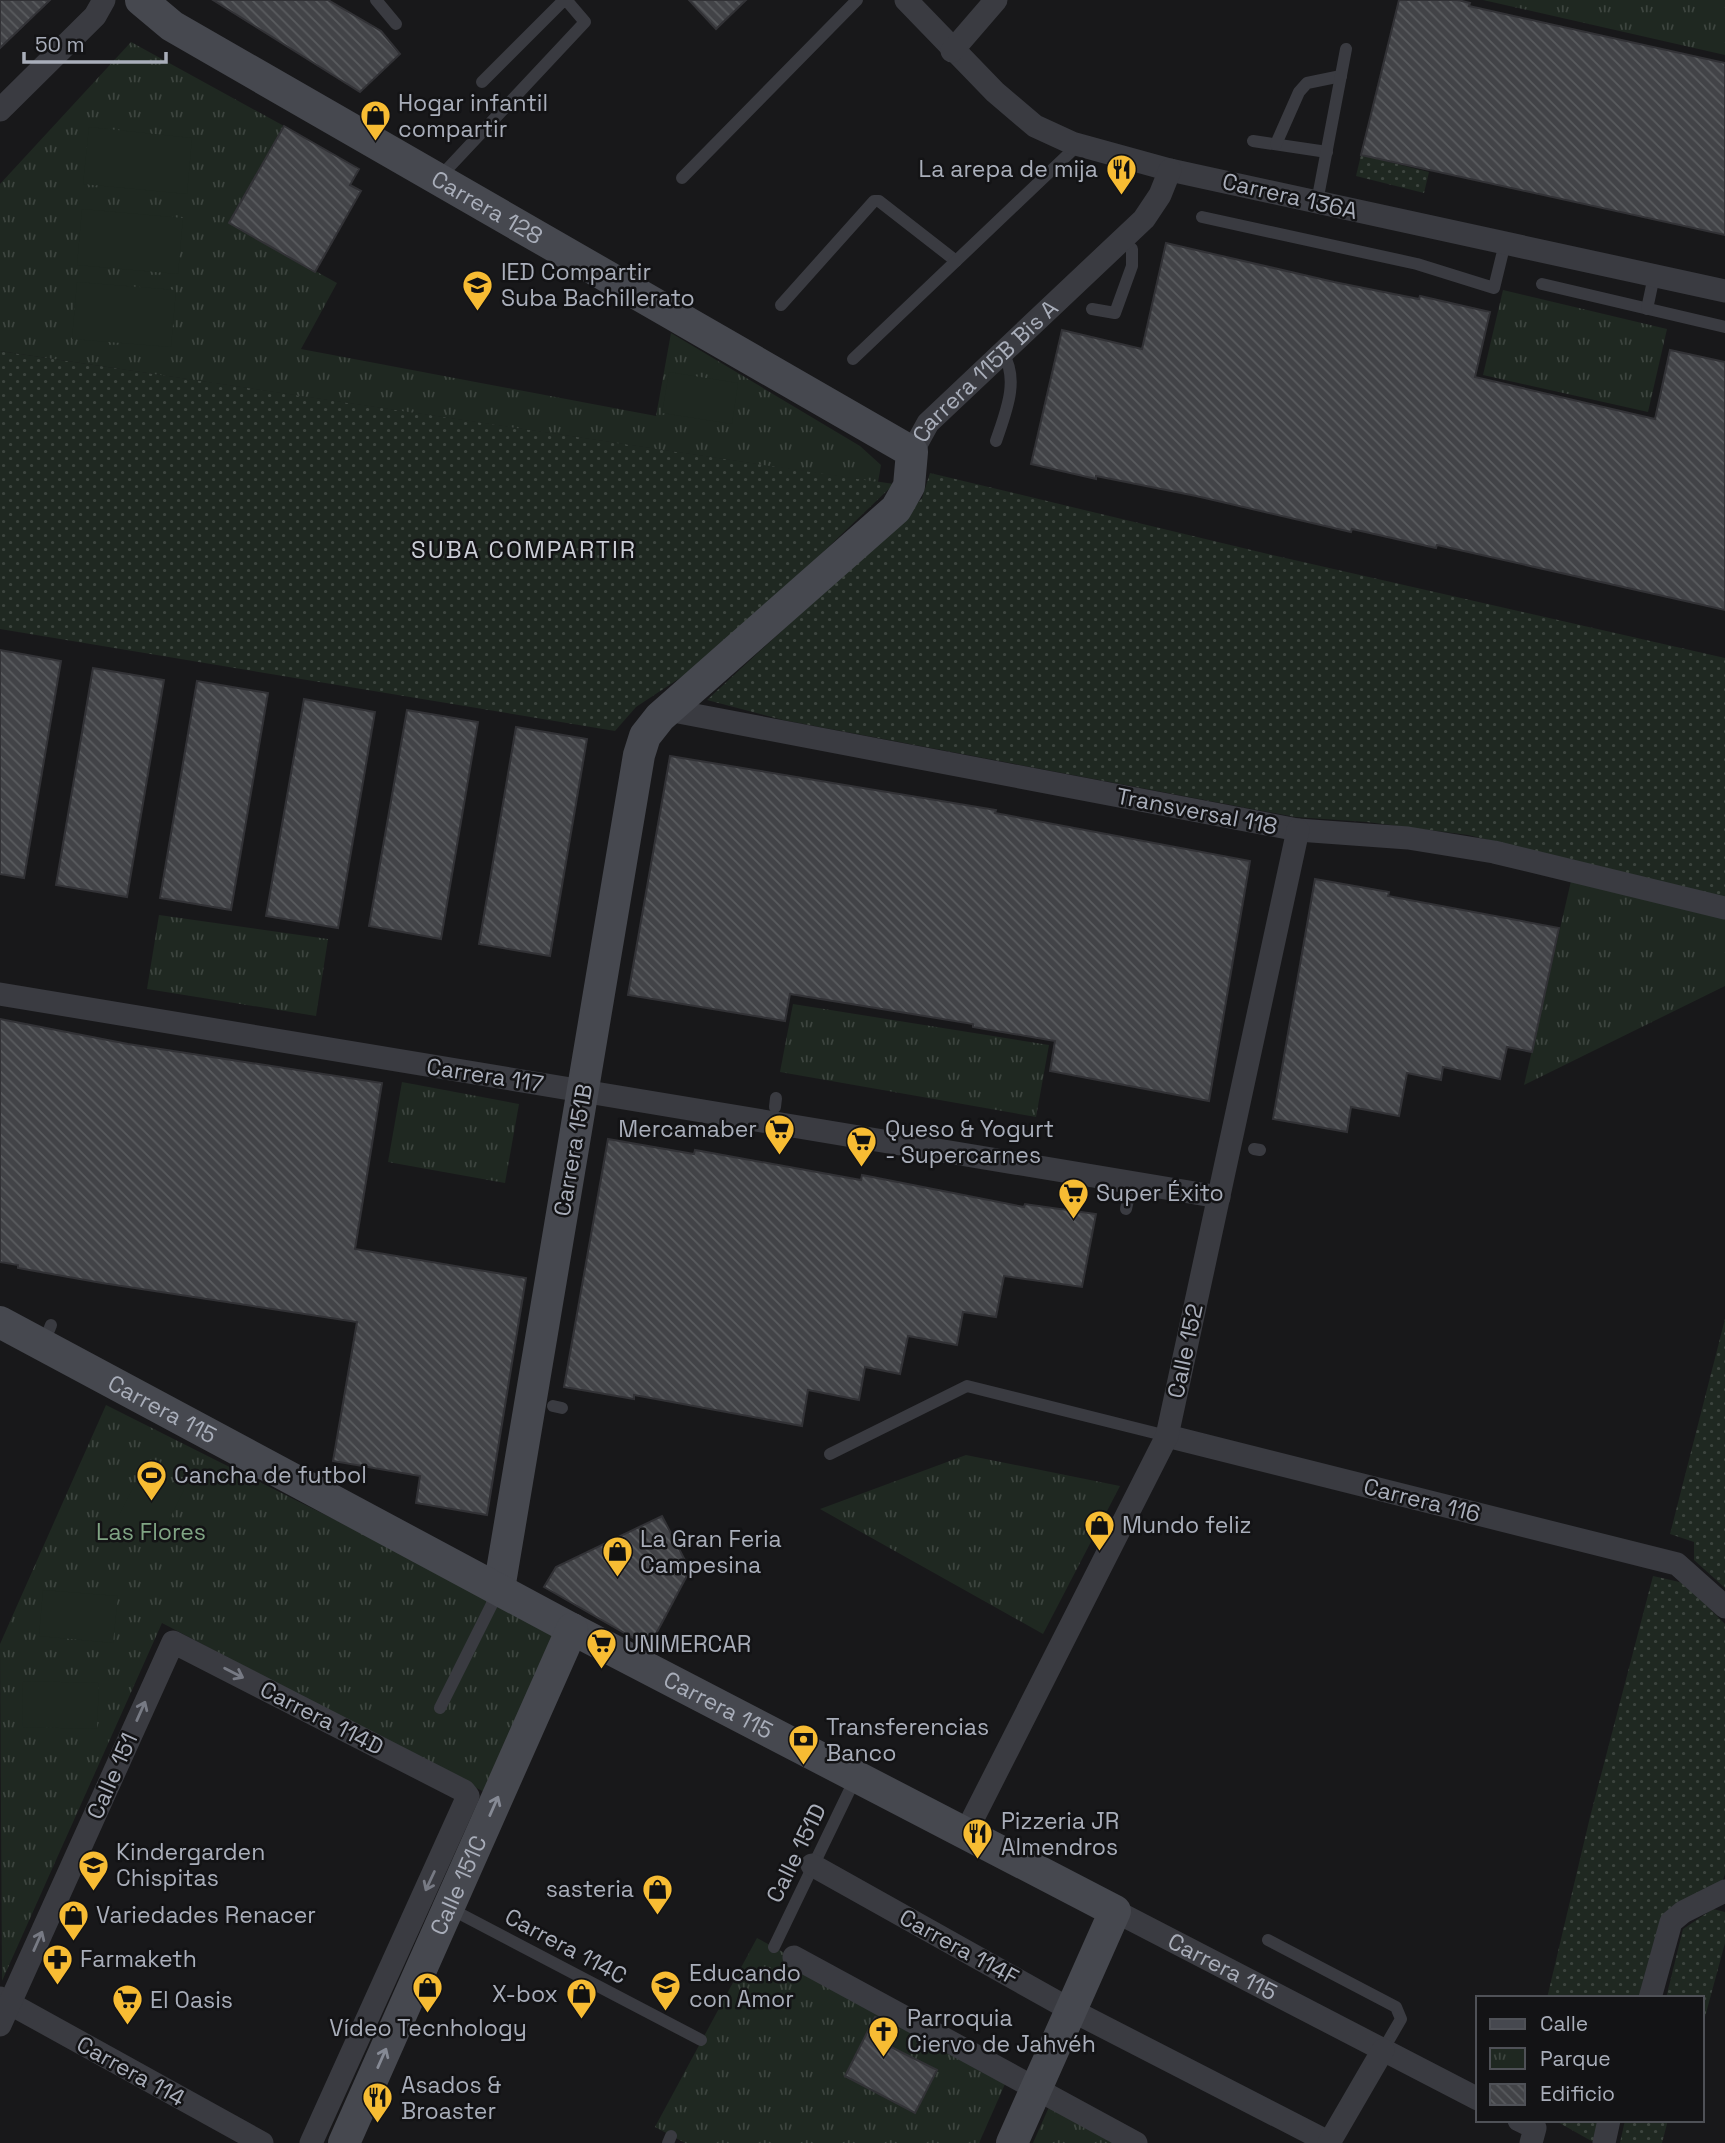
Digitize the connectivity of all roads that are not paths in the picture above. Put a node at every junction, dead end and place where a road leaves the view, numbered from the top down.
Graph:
1 (127, 0) edge
2 (141, 0) edge
3 (376, 0) edge
4 (857, 0) edge
5 (906, 0) edge
6 (996, 0) edge
7 (99, 8) edge
8 (396, 24) dead end
9 (1346, 49) dead end
10 (952, 51) junction
11 (1341, 76) junction
12 (482, 82) dead end
13 (0, 110) edge
14 (1253, 141) dead end
15 (1276, 144) junction
16 (1079, 145) junction
17 (1327, 152) junction
18 (1170, 170) junction
19 (682, 178) dead end
20 (438, 179) junction
21 (1317, 202) junction
22 (1202, 217) dead end
23 (1121, 240) junction
24 (1505, 243) junction
25 (956, 261) junction
26 (1654, 276) junction
27 (1542, 284) dead end
28 (1725, 291) edge
29 (781, 305) dead end
30 (1092, 309) dead end
31 (1647, 309) junction
32 (1725, 327) edge
33 (1003, 354) junction
34 (853, 359) dead end
35 (996, 441) dead end
36 (912, 452) junction
37 (664, 714) junction
38 (1298, 830) junction
39 (1725, 908) edge
40 (0, 994) edge
41 (583, 1091) junction
42 (1219, 1197) junction
43 (0, 1322) edge
44 (1167, 1436) junction
45 (830, 1454) dead end
46 (499, 1589) junction
47 (1725, 1607) edge
48 (572, 1629) junction
49 (173, 1642) joint
50 (440, 1708) dead end
51 (856, 1777) junction
52 (468, 1796) joint
53 (965, 1834) junction
54 (813, 1865) junction
55 (1725, 1891) edge
56 (449, 1908) junction
57 (1115, 1911) junction
58 (1268, 1940) dead end
59 (784, 1952) joint
60 (1651, 1996) edge
61 (5, 2001) edge
62 (1071, 2010) junction
63 (0, 2025) edge
64 (701, 2040) dead end
65 (1382, 2050) junction
66 (1036, 2089) junction
67 (1476, 2098) edge
68 (1609, 2122) edge
69 (262, 2143) edge
70 (311, 2143) edge
71 (344, 2143) edge
72 (1012, 2143) edge
73 (1136, 2143) edge
74 (1329, 2143) edge
75 (1604, 2143) edge

1 - 7 street
2 - 20 street, Carrera 128
3 - 8 lane
4 - 19 lane
5 - 10 street, Carrera 136A
6 - 10 street
7 - 13 street
9 - 11 lane
10 - 16 street, Carrera 136A
11 - 15 lane
11 - 17 lane
12 - 20 lane
14 - 15 lane
15 - 17 lane
16 - 18 street, Carrera 136A
16 - 25 lane
17 - 21 lane
18 - 21 street, Carrera 136A
18 - 23 street, Carrera 115B Bis A
20 - 36 street, Carrera 128
21 - 24 street, Carrera 136A
22 - 24 lane
23 - 30 lane
23 - 33 street, Carrera 115B Bis A
24 - 26 street, Carrera 136A
25 - 29 lane
25 - 34 lane
26 - 28 street, Carrera 136A
26 - 31 lane
27 - 31 lane
31 - 32 lane
33 - 35 lane
33 - 36 street, Carrera 115B Bis A
36 - 37 street, Carrera 115B Bis A
37 - 38 street, Transversal 118
37 - 41 street, Carrera 151B
38 - 39 street, Transversal 118
38 - 42 street, Calle 152
40 - 41 street, Carrera 117
41 - 42 street, Carrera 117
41 - 46 street, Carrera 151B
42 - 44 street, Calle 152
43 - 46 street, Carrera 115
44 - 45 lane
44 - 47 street, Carrera 116
44 - 53 street, Calle 152
46 - 48 street, Carrera 115
46 - 50 lane
48 - 51 street, Carrera 115
56 -> 48 street, Calle 151C
49 -> 52 street, Carrera 114D
61 -> 49 street, Calle 151
51 - 53 street, Carrera 115
51 - 54 lane, Calle 151D
52 -> 70 street, Calle 151C
53 - 57 street, Carrera 115
54 - 59 lane, Calle 151D
54 - 62 street, Carrera 114F
55 - 60 street
56 - 64 lane, Carrera 114C
71 -> 56 street, Calle 151C
57 - 62 street
57 - 65 street, Carrera 115
58 - 65 lane
59 - 66 street
61 - 63 street, Calle 151
61 - 69 street, Carrera 114
62 - 66 street
62 - 74 street, Carrera 114F
65 - 67 street, Carrera 115
65 - 74 street
66 - 72 street
66 - 73 street
68 - 75 street

